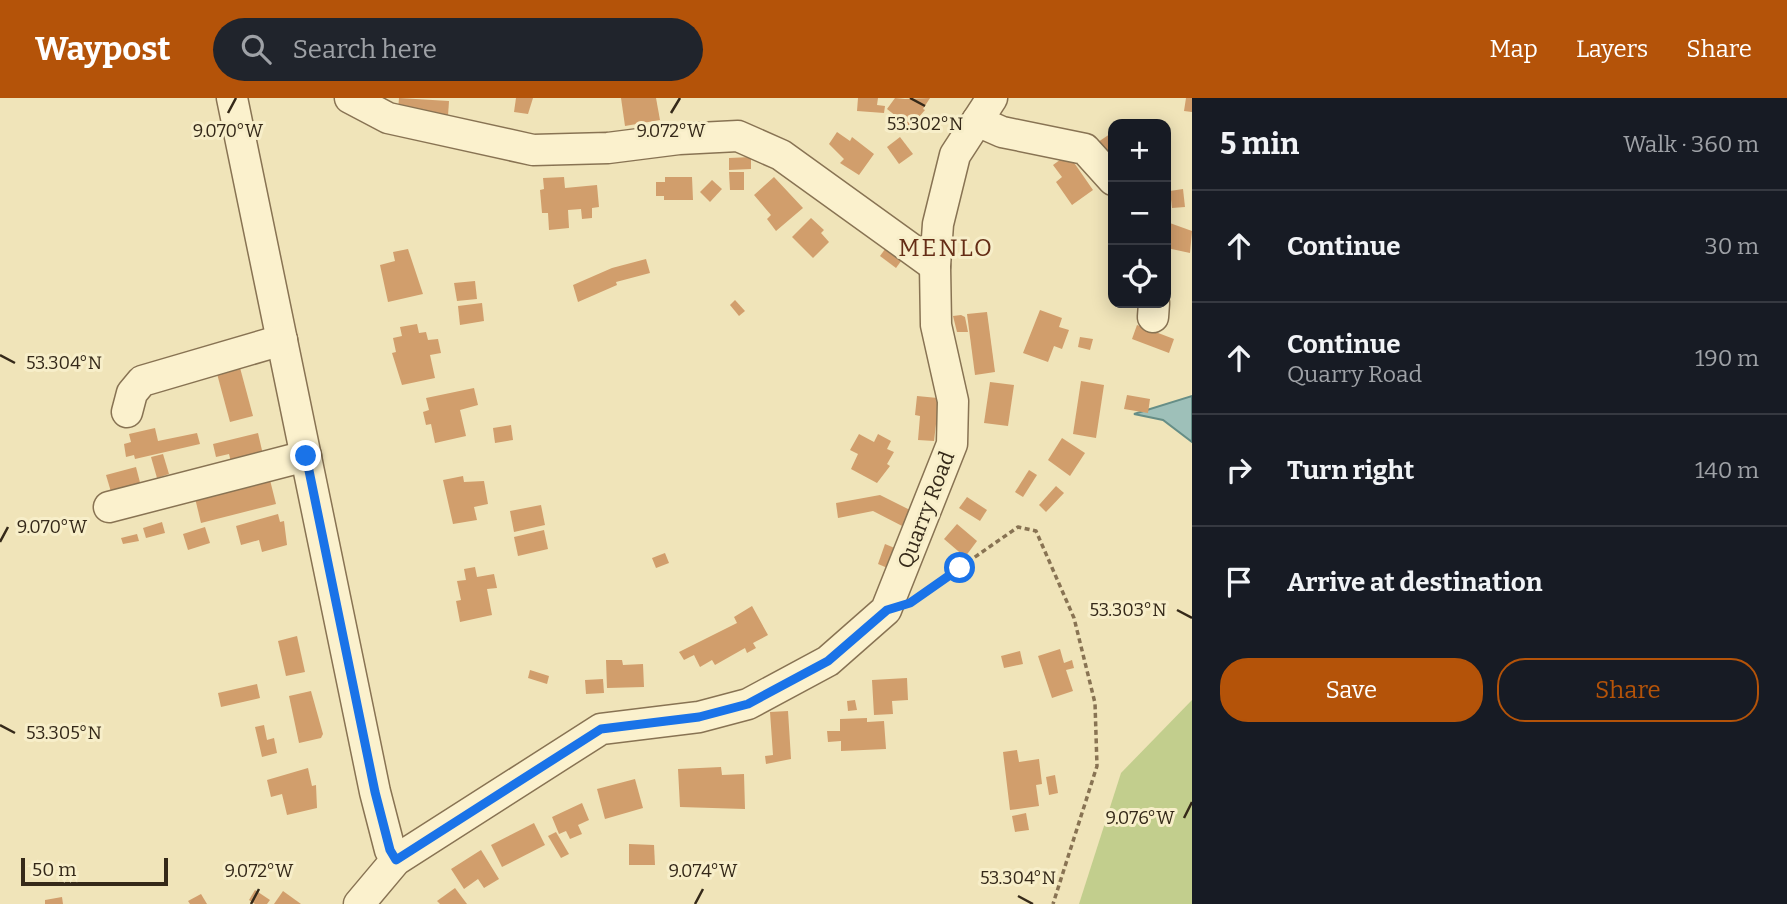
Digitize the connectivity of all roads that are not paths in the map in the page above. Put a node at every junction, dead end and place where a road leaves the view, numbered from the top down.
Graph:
1 (232, 98) edge
2 (350, 98) edge
3 (984, 110) edge
4 (1108, 174) edge
5 (935, 266) junction
6 (282, 340) junction
7 (127, 412) dead end
8 (306, 456) junction
9 (108, 507) dead end
10 (396, 860) junction
11 (359, 904) edge

1 - 6 street
2 - 5 street
3 - 4 street
3 - 5 street, Quarry Road
5 - 10 street, Quarry Road
6 - 7 street
6 - 8 street
8 - 9 street
8 - 10 street
10 - 11 street, Quarry Road

